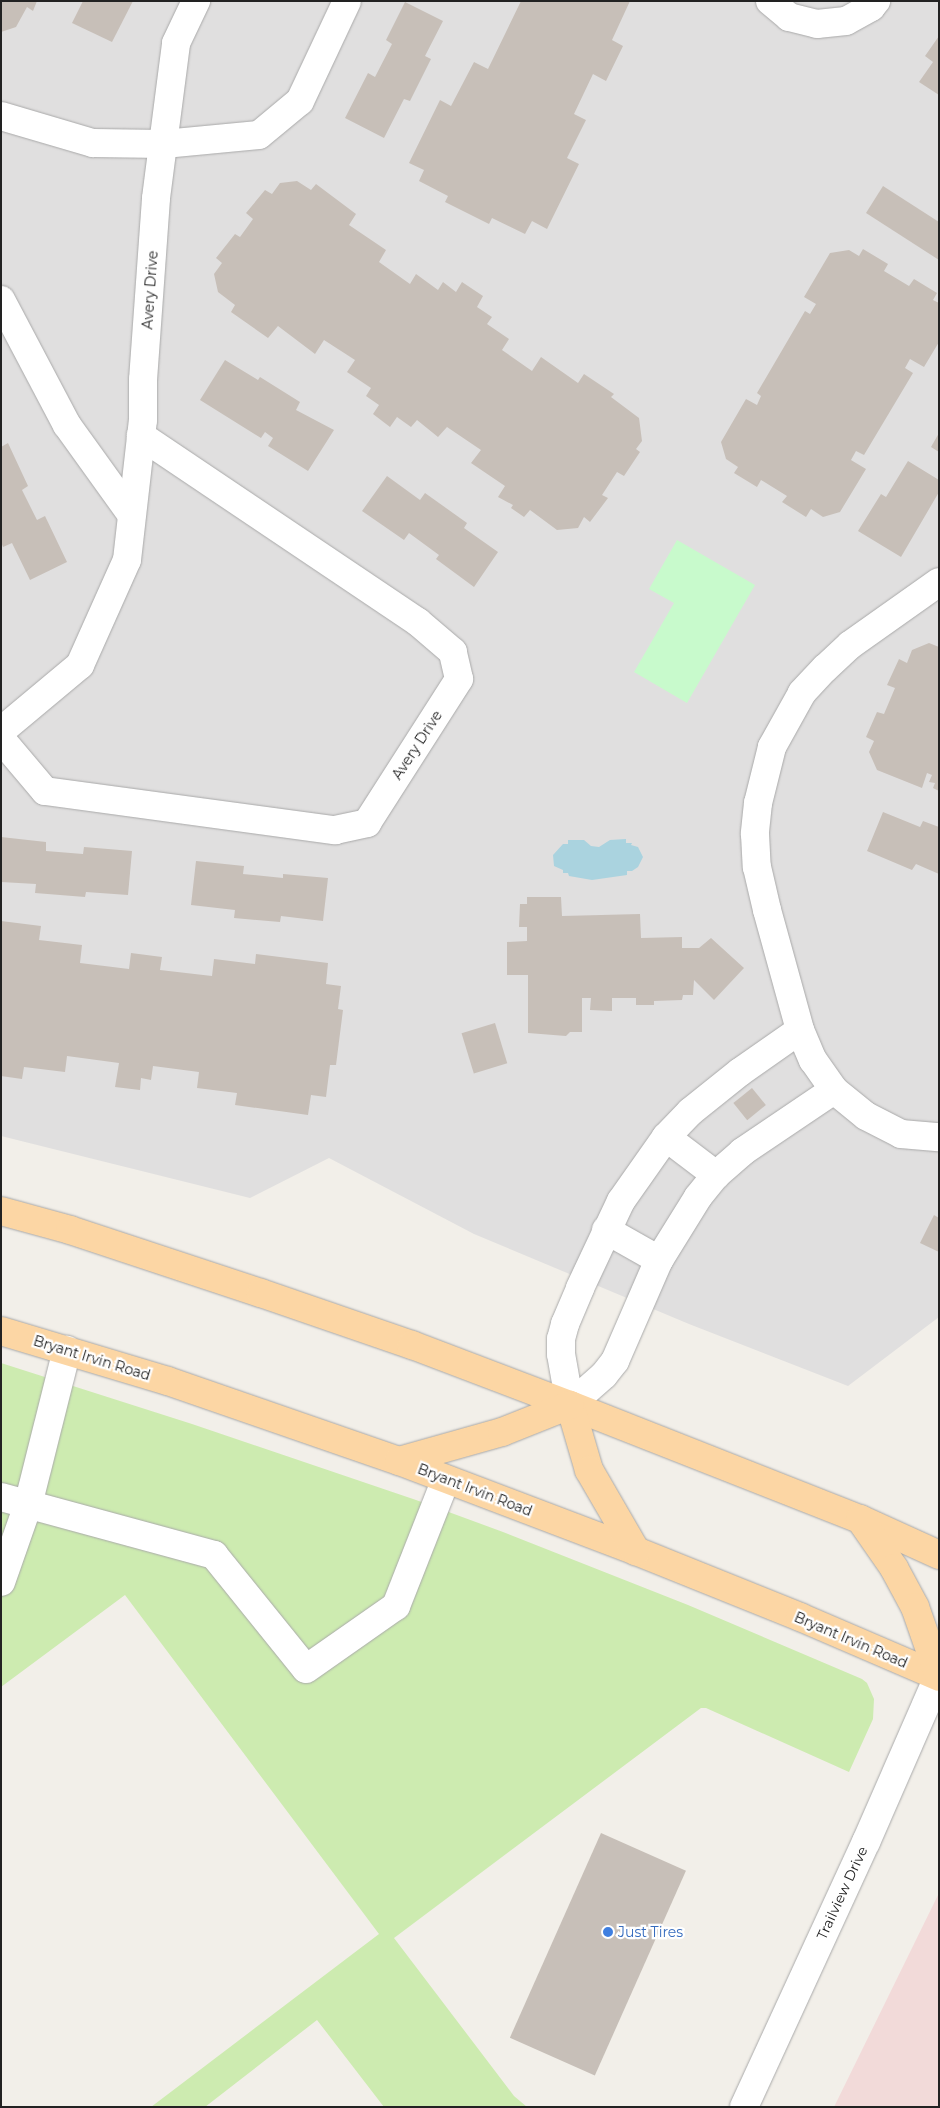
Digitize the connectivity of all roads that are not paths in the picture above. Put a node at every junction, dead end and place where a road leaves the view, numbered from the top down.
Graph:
1 (196, 1) edge
2 (347, 1) edge
3 (770, 1) edge
4 (876, 1) edge
5 (1, 116) edge
6 (164, 144) junction
7 (1, 300) edge
8 (141, 436) junction
9 (131, 514) junction
10 (939, 582) edge
11 (1, 731) edge
12 (1, 738) edge
13 (800, 1030) junction
14 (834, 1090) junction
15 (666, 1137) junction
16 (939, 1137) edge
17 (716, 1175) junction
18 (1, 1211) edge
19 (606, 1230) junction
20 (659, 1260) junction
21 (1, 1331) edge
22 (67, 1350) junction
23 (570, 1405) junction
24 (399, 1461) junction
25 (446, 1479) junction
26 (1, 1497) edge
27 (28, 1505) junction
28 (860, 1519) junction
29 (636, 1551) junction
30 (939, 1555) edge
31 (2, 1575) edge
32 (938, 1677) edge
33 (744, 2107) edge

1 - 6 street, Avery Drive
2 - 6 street
3 - 4 street
5 - 6 street
6 - 8 street, Avery Drive
7 - 9 street
8 - 9 street, Avery Drive
8 - 12 street, Avery Drive
9 - 11 street, Avery Drive
10 - 13 street
13 - 14 street
13 - 15 street
14 - 16 street
14 - 17 street
15 - 17 street
15 - 19 street
17 - 20 street
18 - 23 main road
19 - 20 street
19 - 23 street
20 - 23 street
21 - 22 main road, Bryant Irvin Road
22 - 24 main road, Bryant Irvin Road
22 - 27 street
23 - 24 main road
23 - 28 main road
23 - 29 main road
24 - 25 main road, Bryant Irvin Road
25 - 27 street
25 - 29 main road, Bryant Irvin Road
26 - 27 street
27 - 31 street
28 - 30 main road
28 - 32 main road
29 - 32 main road, Bryant Irvin Road
32 - 33 street, Trailview Drive

